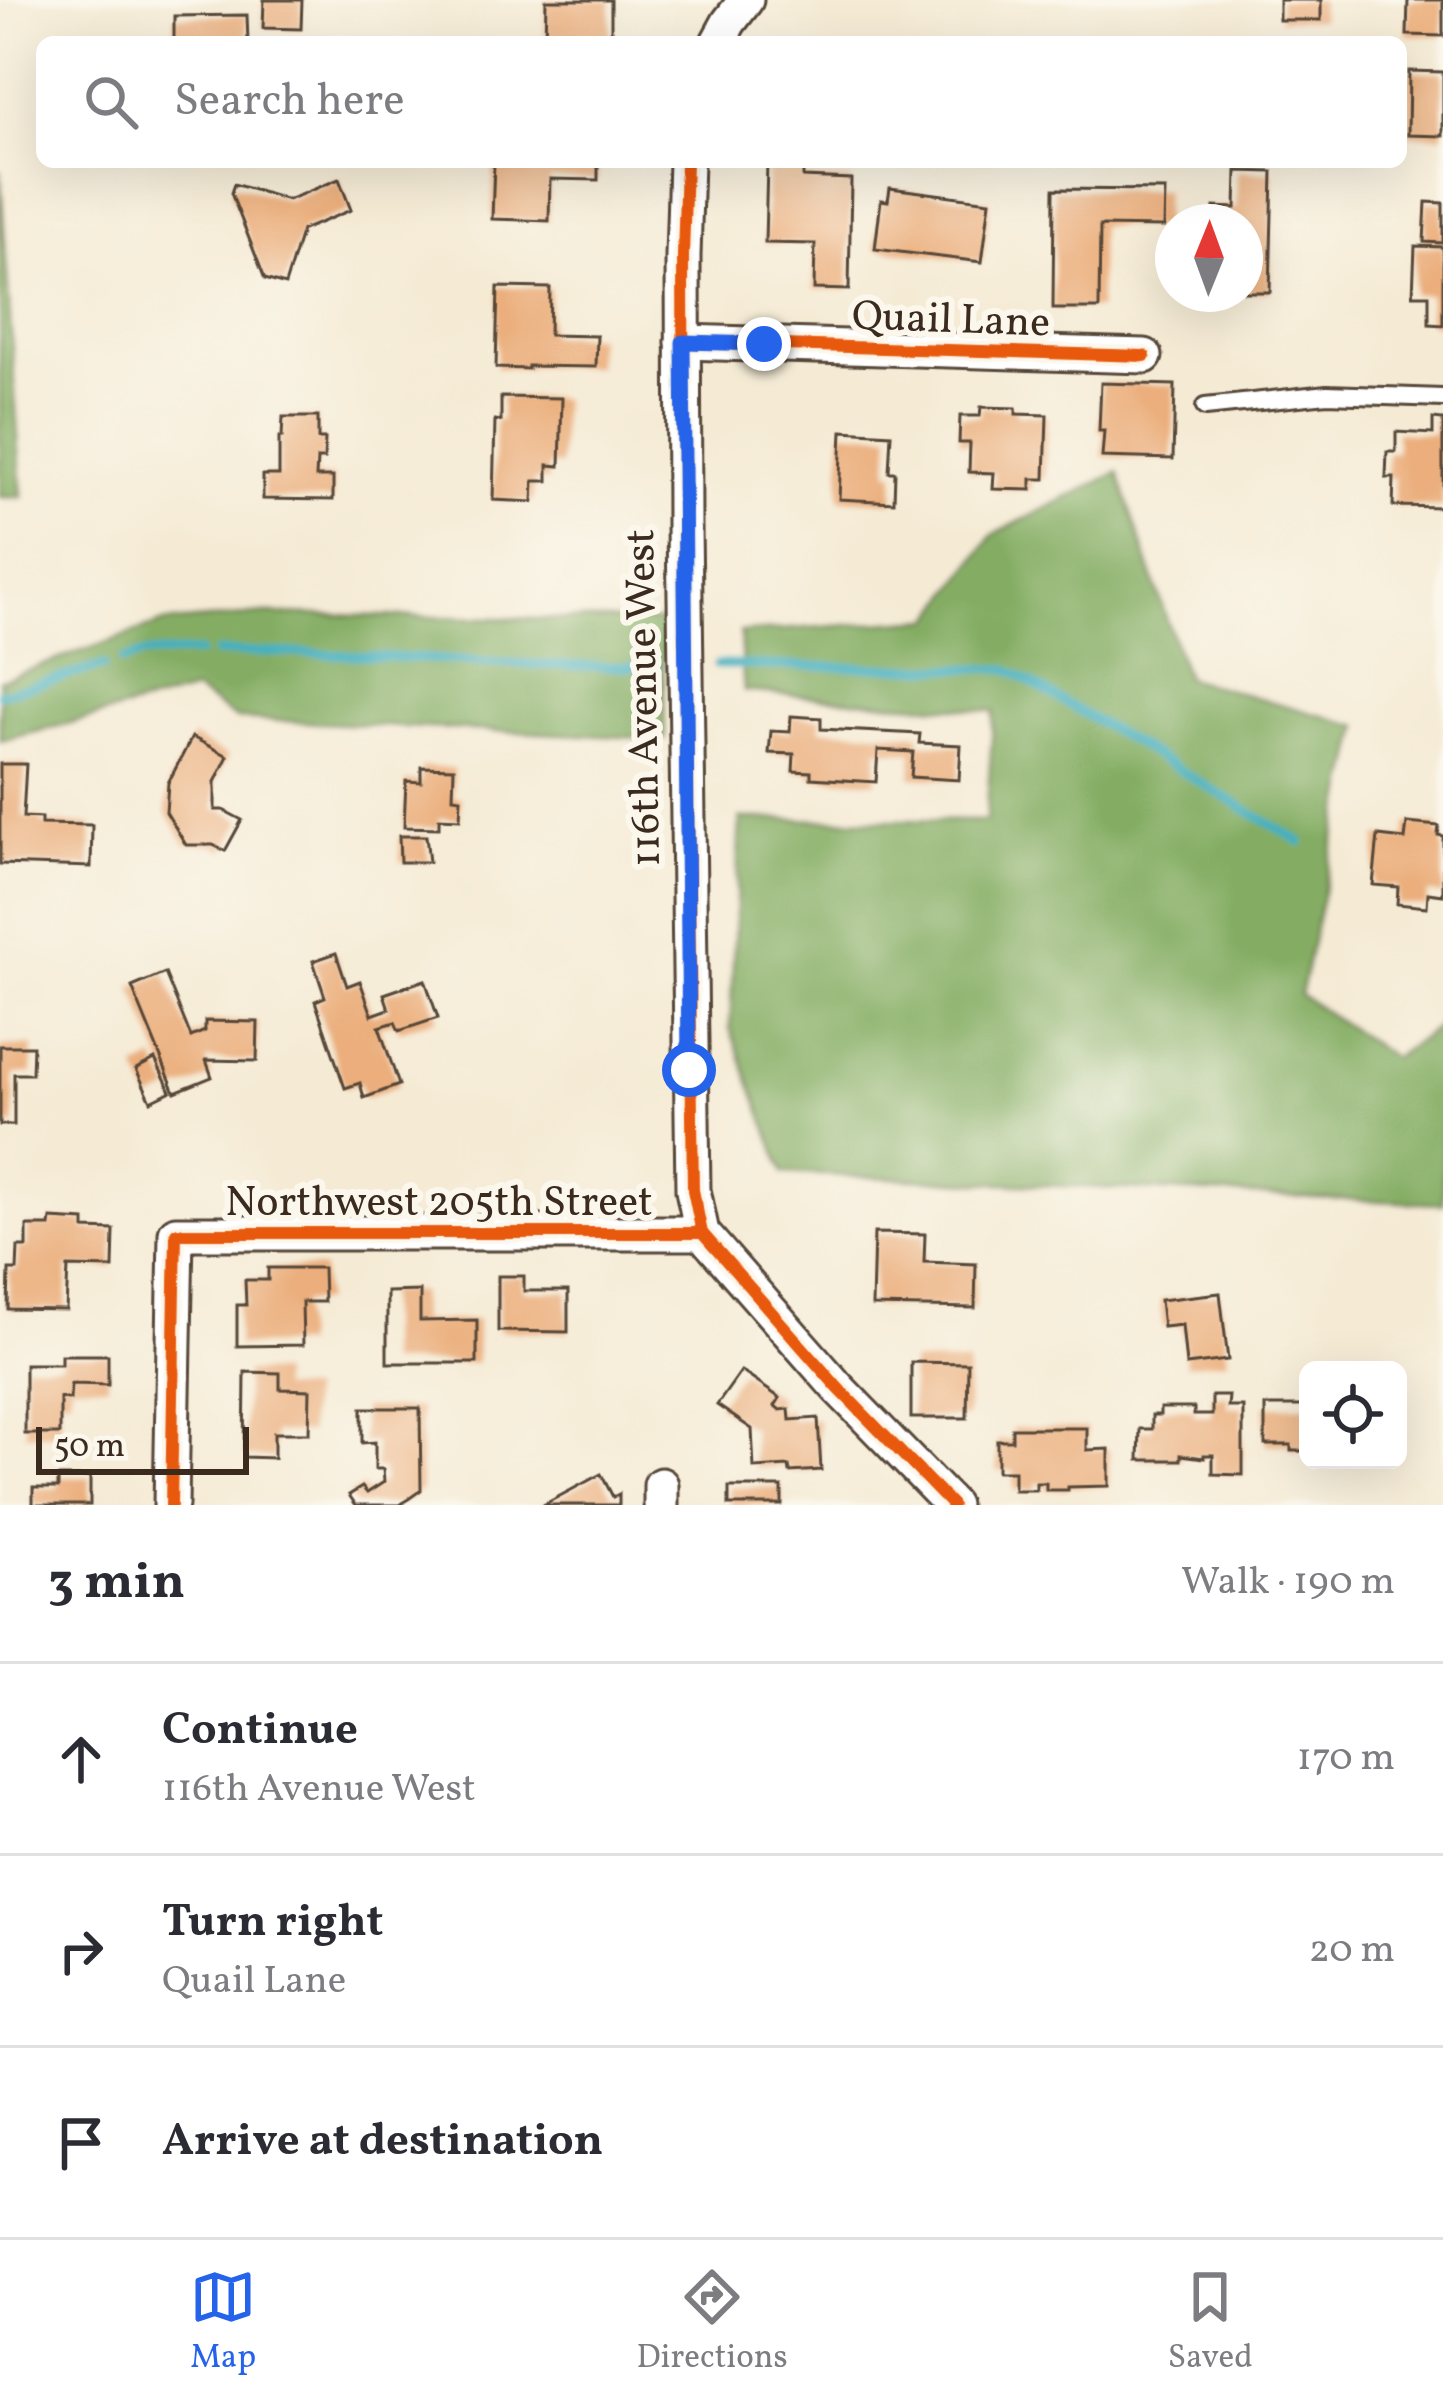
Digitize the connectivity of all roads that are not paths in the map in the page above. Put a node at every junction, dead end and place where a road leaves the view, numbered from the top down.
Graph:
1 (746, 0) edge
2 (721, 36) edge
3 (686, 168) edge
4 (683, 342) junction
5 (1145, 356) dead end
6 (1443, 398) edge
7 (1205, 407) dead end
8 (702, 1233) junction
9 (171, 1505) edge
10 (952, 1505) edge

1 - 2 street
3 - 4 street, 116th Avenue West
4 - 5 street, Quail Lane
4 - 8 street, 116th Avenue West
6 - 7 lane
8 - 9 street, Northwest 205th Street
8 - 10 street

